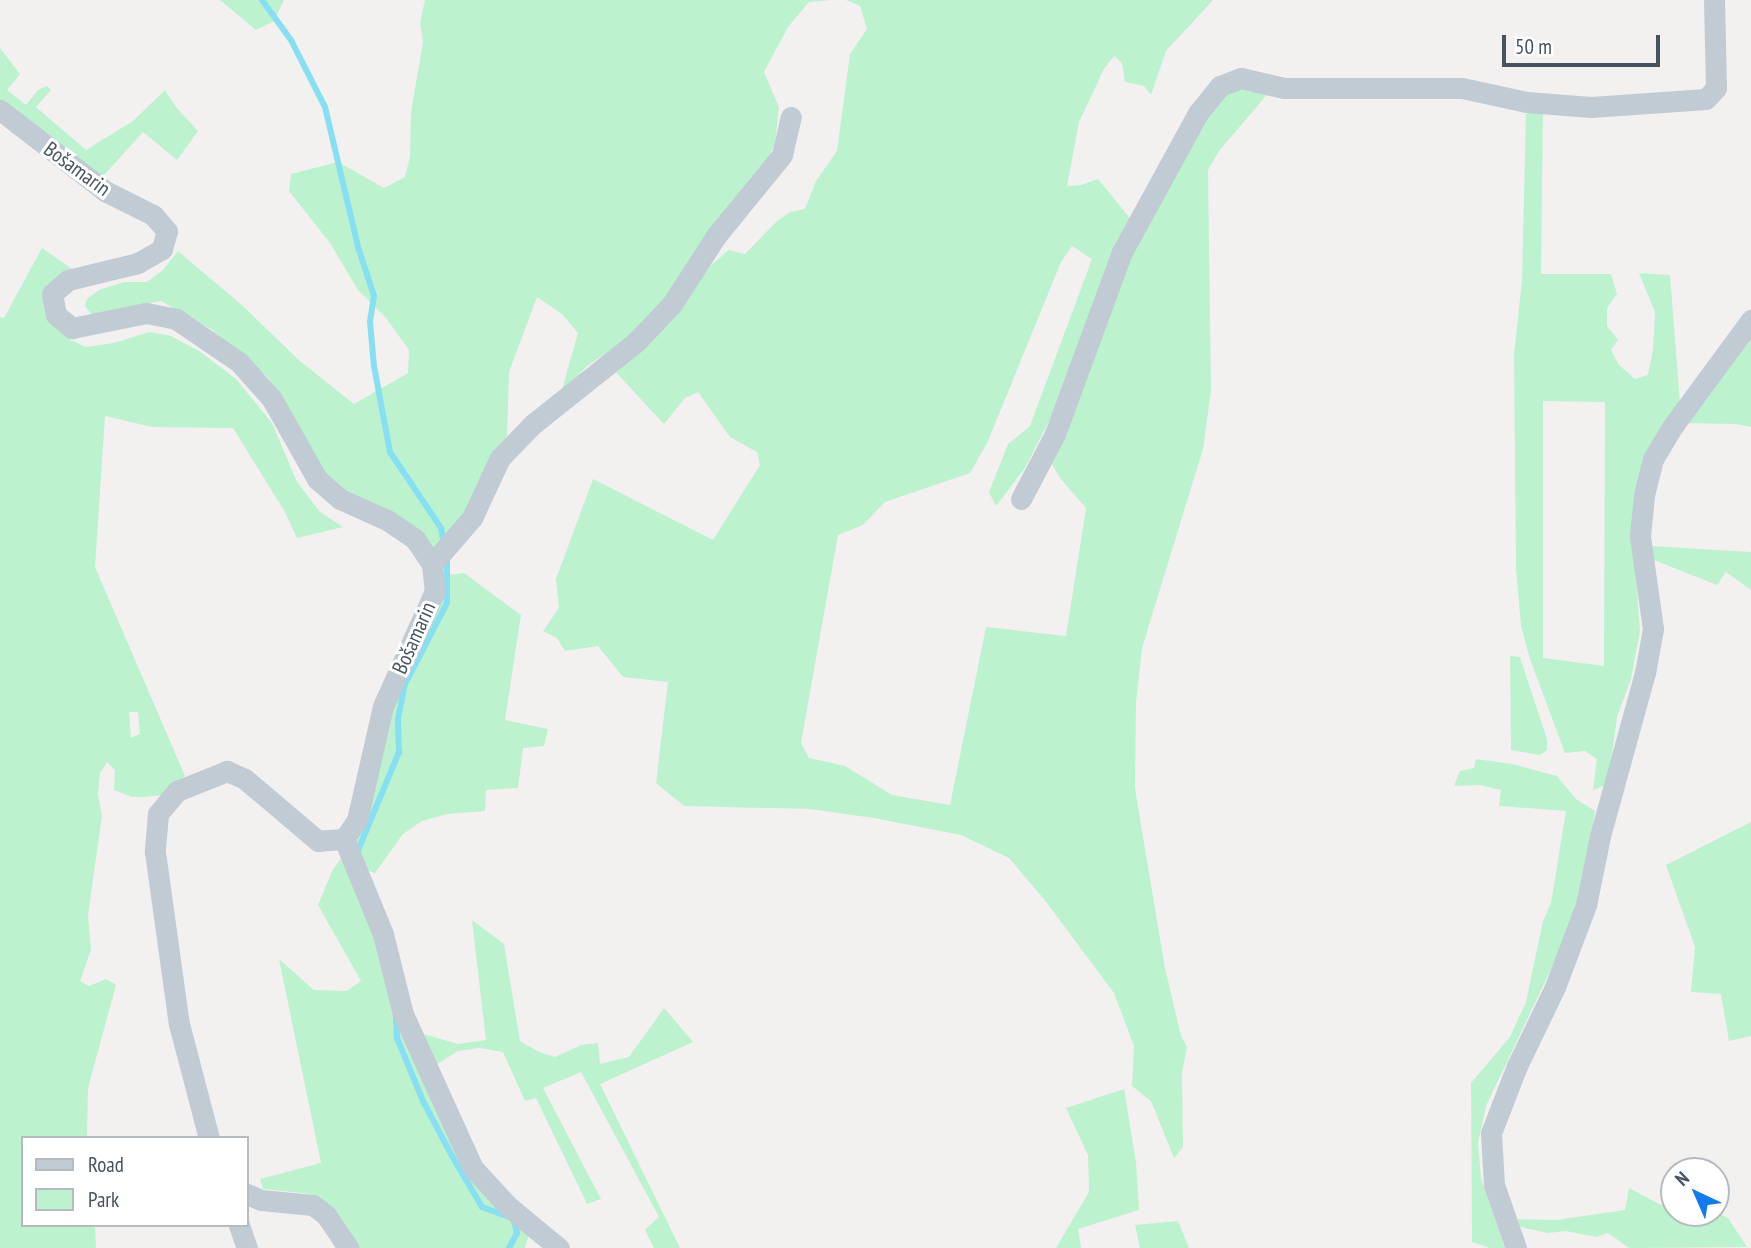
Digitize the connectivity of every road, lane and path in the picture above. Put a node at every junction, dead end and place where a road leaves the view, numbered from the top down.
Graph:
1 (1714, 0) edge
2 (0, 110) edge
3 (791, 117) dead end
4 (1751, 320) edge
5 (1021, 499) dead end
6 (432, 564) junction
7 (344, 839) junction
8 (208, 1136) edge
9 (248, 1194) edge
10 (240, 1227) edge
11 (247, 1248) edge
12 (348, 1248) edge
13 (559, 1248) edge
14 (1516, 1248) edge

1 - 5 street
2 - 6 street, Bošamarin
3 - 6 street
4 - 14 street
6 - 7 street, Bošamarin
7 - 8 street
7 - 13 street
9 - 12 street
10 - 11 street

